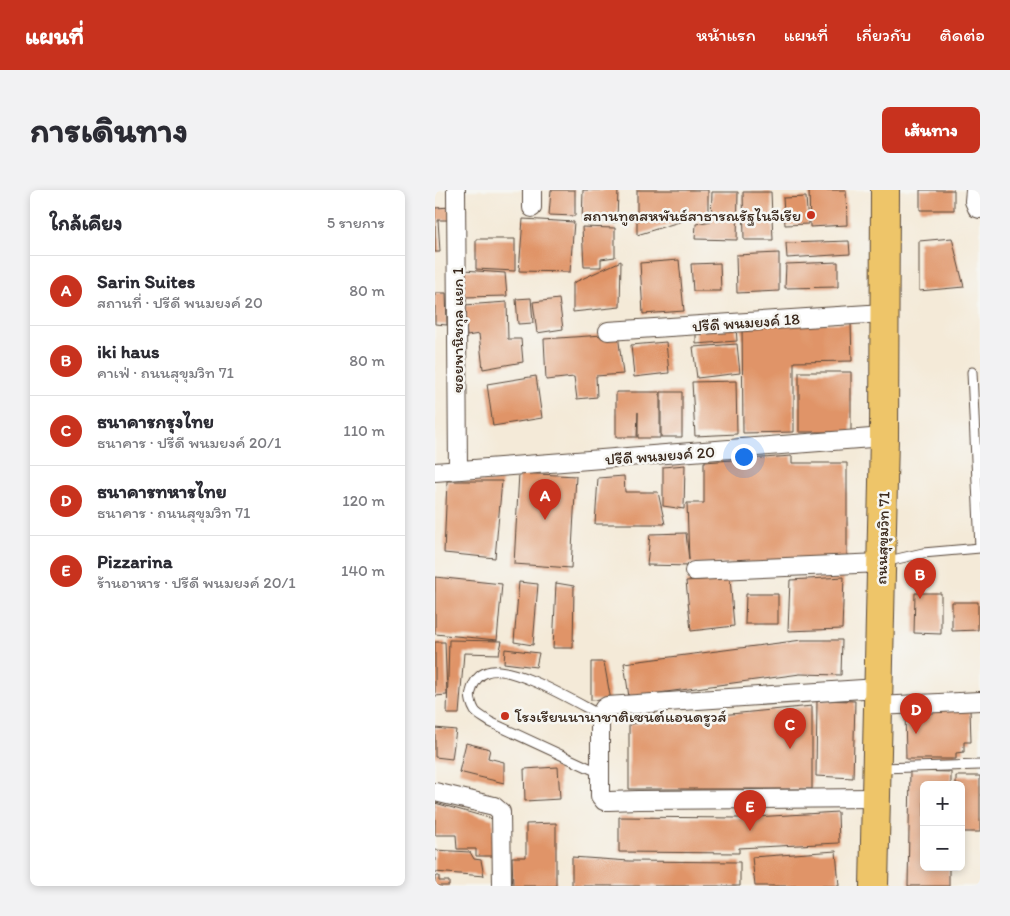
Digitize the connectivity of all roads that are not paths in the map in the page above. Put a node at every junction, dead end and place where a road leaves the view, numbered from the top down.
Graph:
1 (457, 190) edge
2 (532, 190) edge
3 (885, 190) edge
4 (975, 190) edge
5 (532, 208) dead end
6 (980, 208) edge
7 (884, 313) junction
8 (608, 331) dead end
9 (972, 372) dead end
10 (885, 437) junction
11 (458, 470) junction
12 (435, 472) edge
13 (881, 563) junction
14 (694, 571) dead end
15 (878, 697) junction
16 (980, 701) edge
17 (600, 715) junction
18 (980, 765) edge
19 (876, 768) junction
20 (600, 773) junction
21 (435, 792) edge
22 (875, 798) junction
23 (502, 886) edge
24 (874, 886) edge

1 - 11 street, ซอยพานิชกุล แยก 1
2 - 5 street
3 - 7 main road, ถนนสุขุมวิท 71
4 - 6 street
7 - 8 street, ปรีดี พนมยงค์ 18
7 - 10 main road, ถนนสุขุมวิท 71
9 - 13 lane
10 - 11 street, ปรีดี พนมยงค์ 20
10 - 13 main road, ถนนสุขุมวิท 71
11 - 12 street, ปรีดี พนมยงค์ 20
13 - 14 street
13 - 15 main road, ถนนสุขุมวิท 71
15 - 16 street
15 - 17 street
15 - 19 main road, ถนนสุขุมวิท 71
17 - 20 street
17 - 20 lane
18 - 19 lane
19 - 22 main road, ถนนสุขุมวิท 71
20 - 22 street
21 - 23 street
22 - 24 main road, ถนนสุขุมวิท 71

